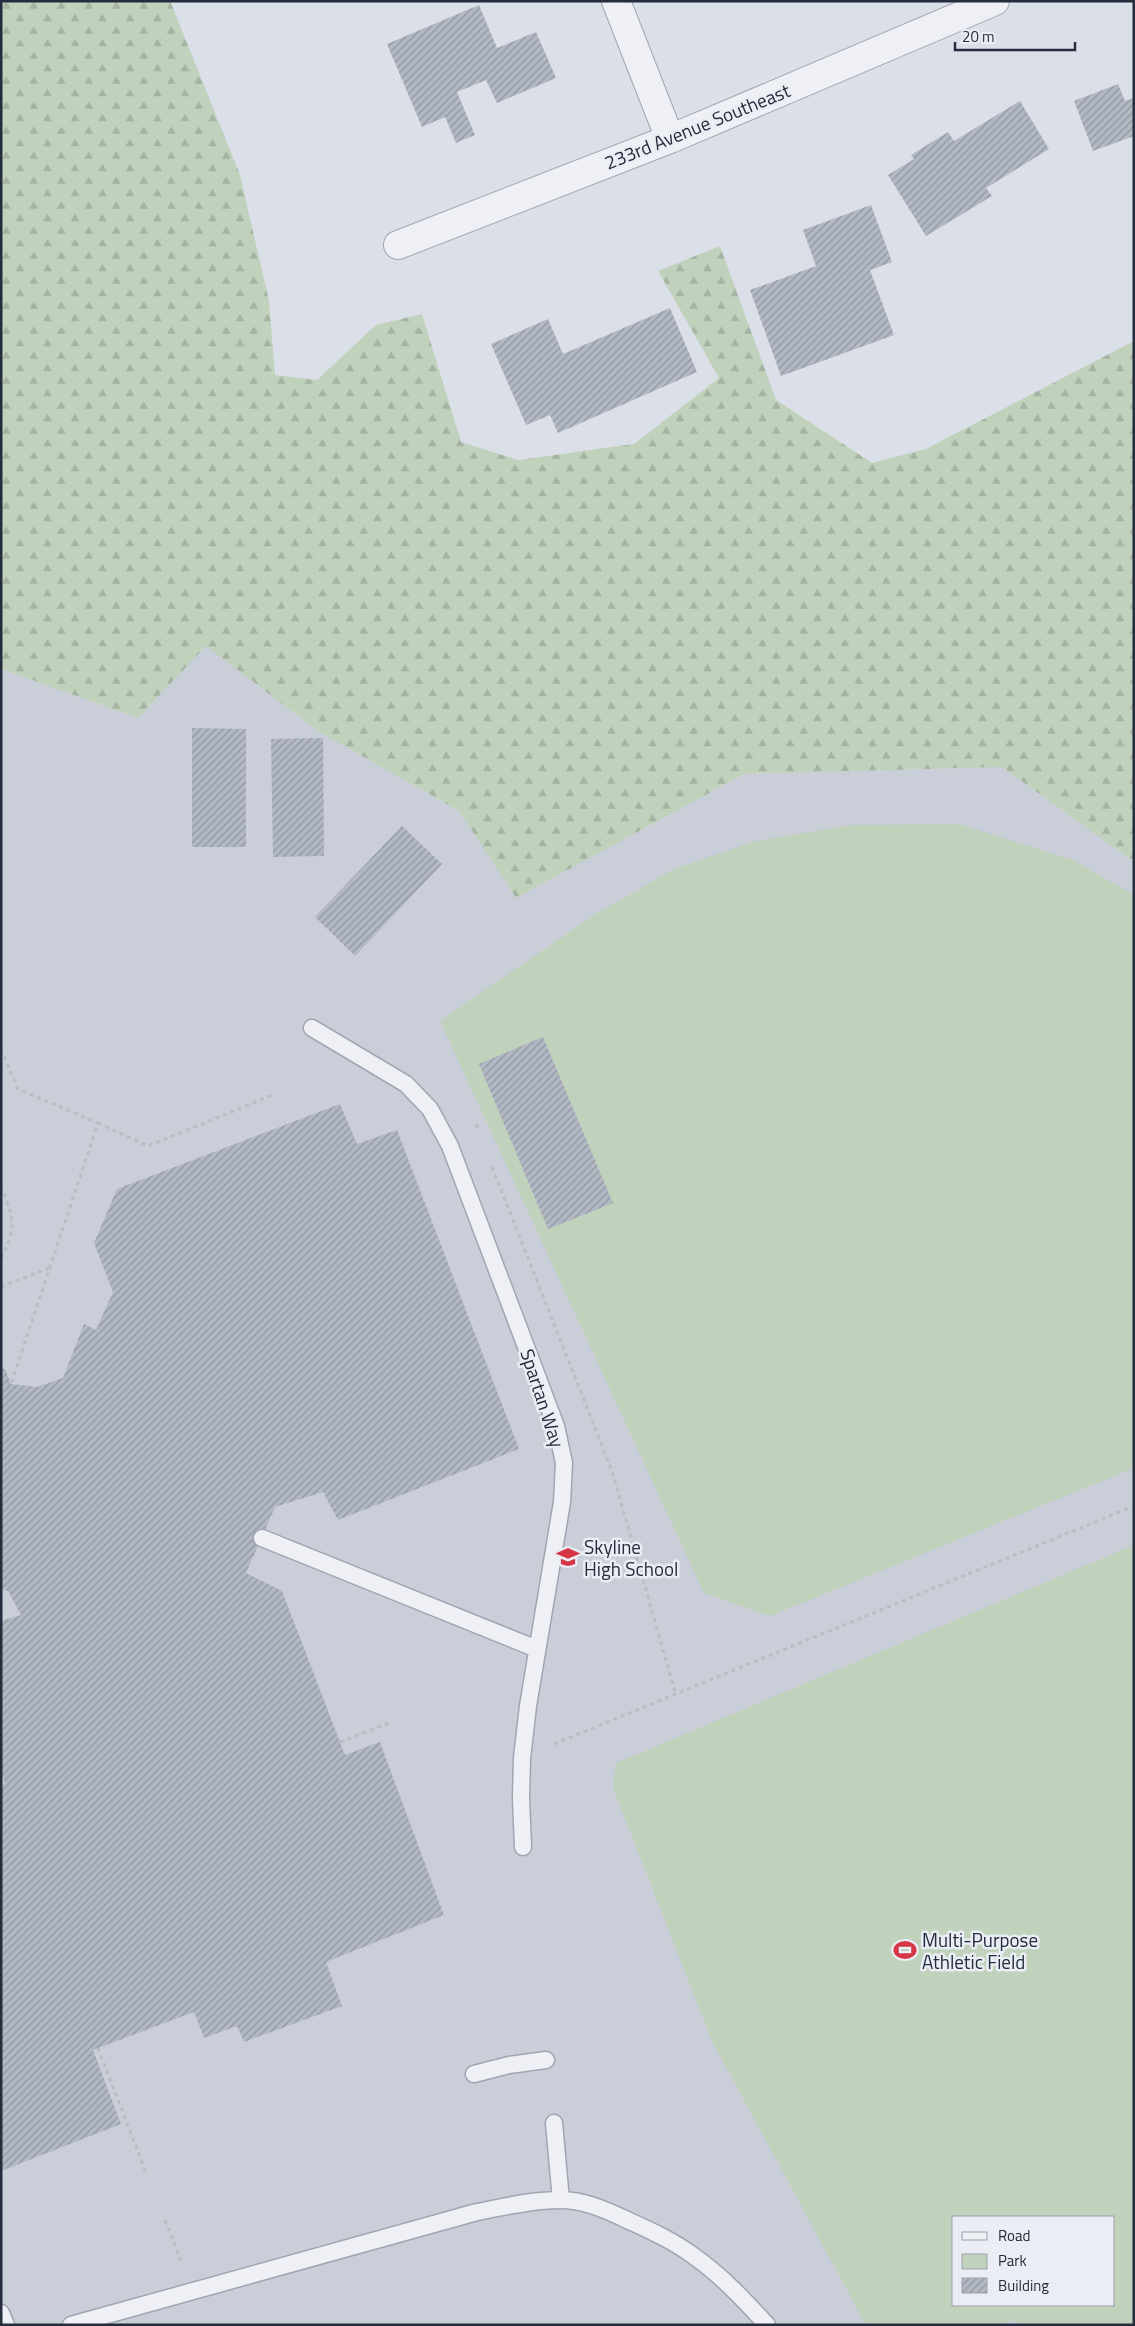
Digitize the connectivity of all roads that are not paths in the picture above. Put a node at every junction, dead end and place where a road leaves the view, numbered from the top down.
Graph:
1 (616, 1) edge
2 (994, 1) edge
3 (670, 138) junction
4 (398, 245) dead end
5 (312, 1028) dead end
6 (262, 1538) dead end
7 (537, 1649) junction
8 (523, 1847) dead end
9 (546, 2060) dead end
10 (474, 2074) dead end
11 (554, 2123) dead end
12 (561, 2200) junction
13 (1, 2313) edge
14 (6, 2325) edge
15 (70, 2325) edge
16 (767, 2325) edge

1 - 3 street
2 - 3 street, 233rd Avenue Southeast
3 - 4 street, 233rd Avenue Southeast
5 - 7 lane, Spartan Way
6 - 7 lane
7 - 8 lane, Spartan Way
9 - 10 lane
11 - 12 lane
12 - 15 lane
12 - 16 lane
13 - 14 lane

